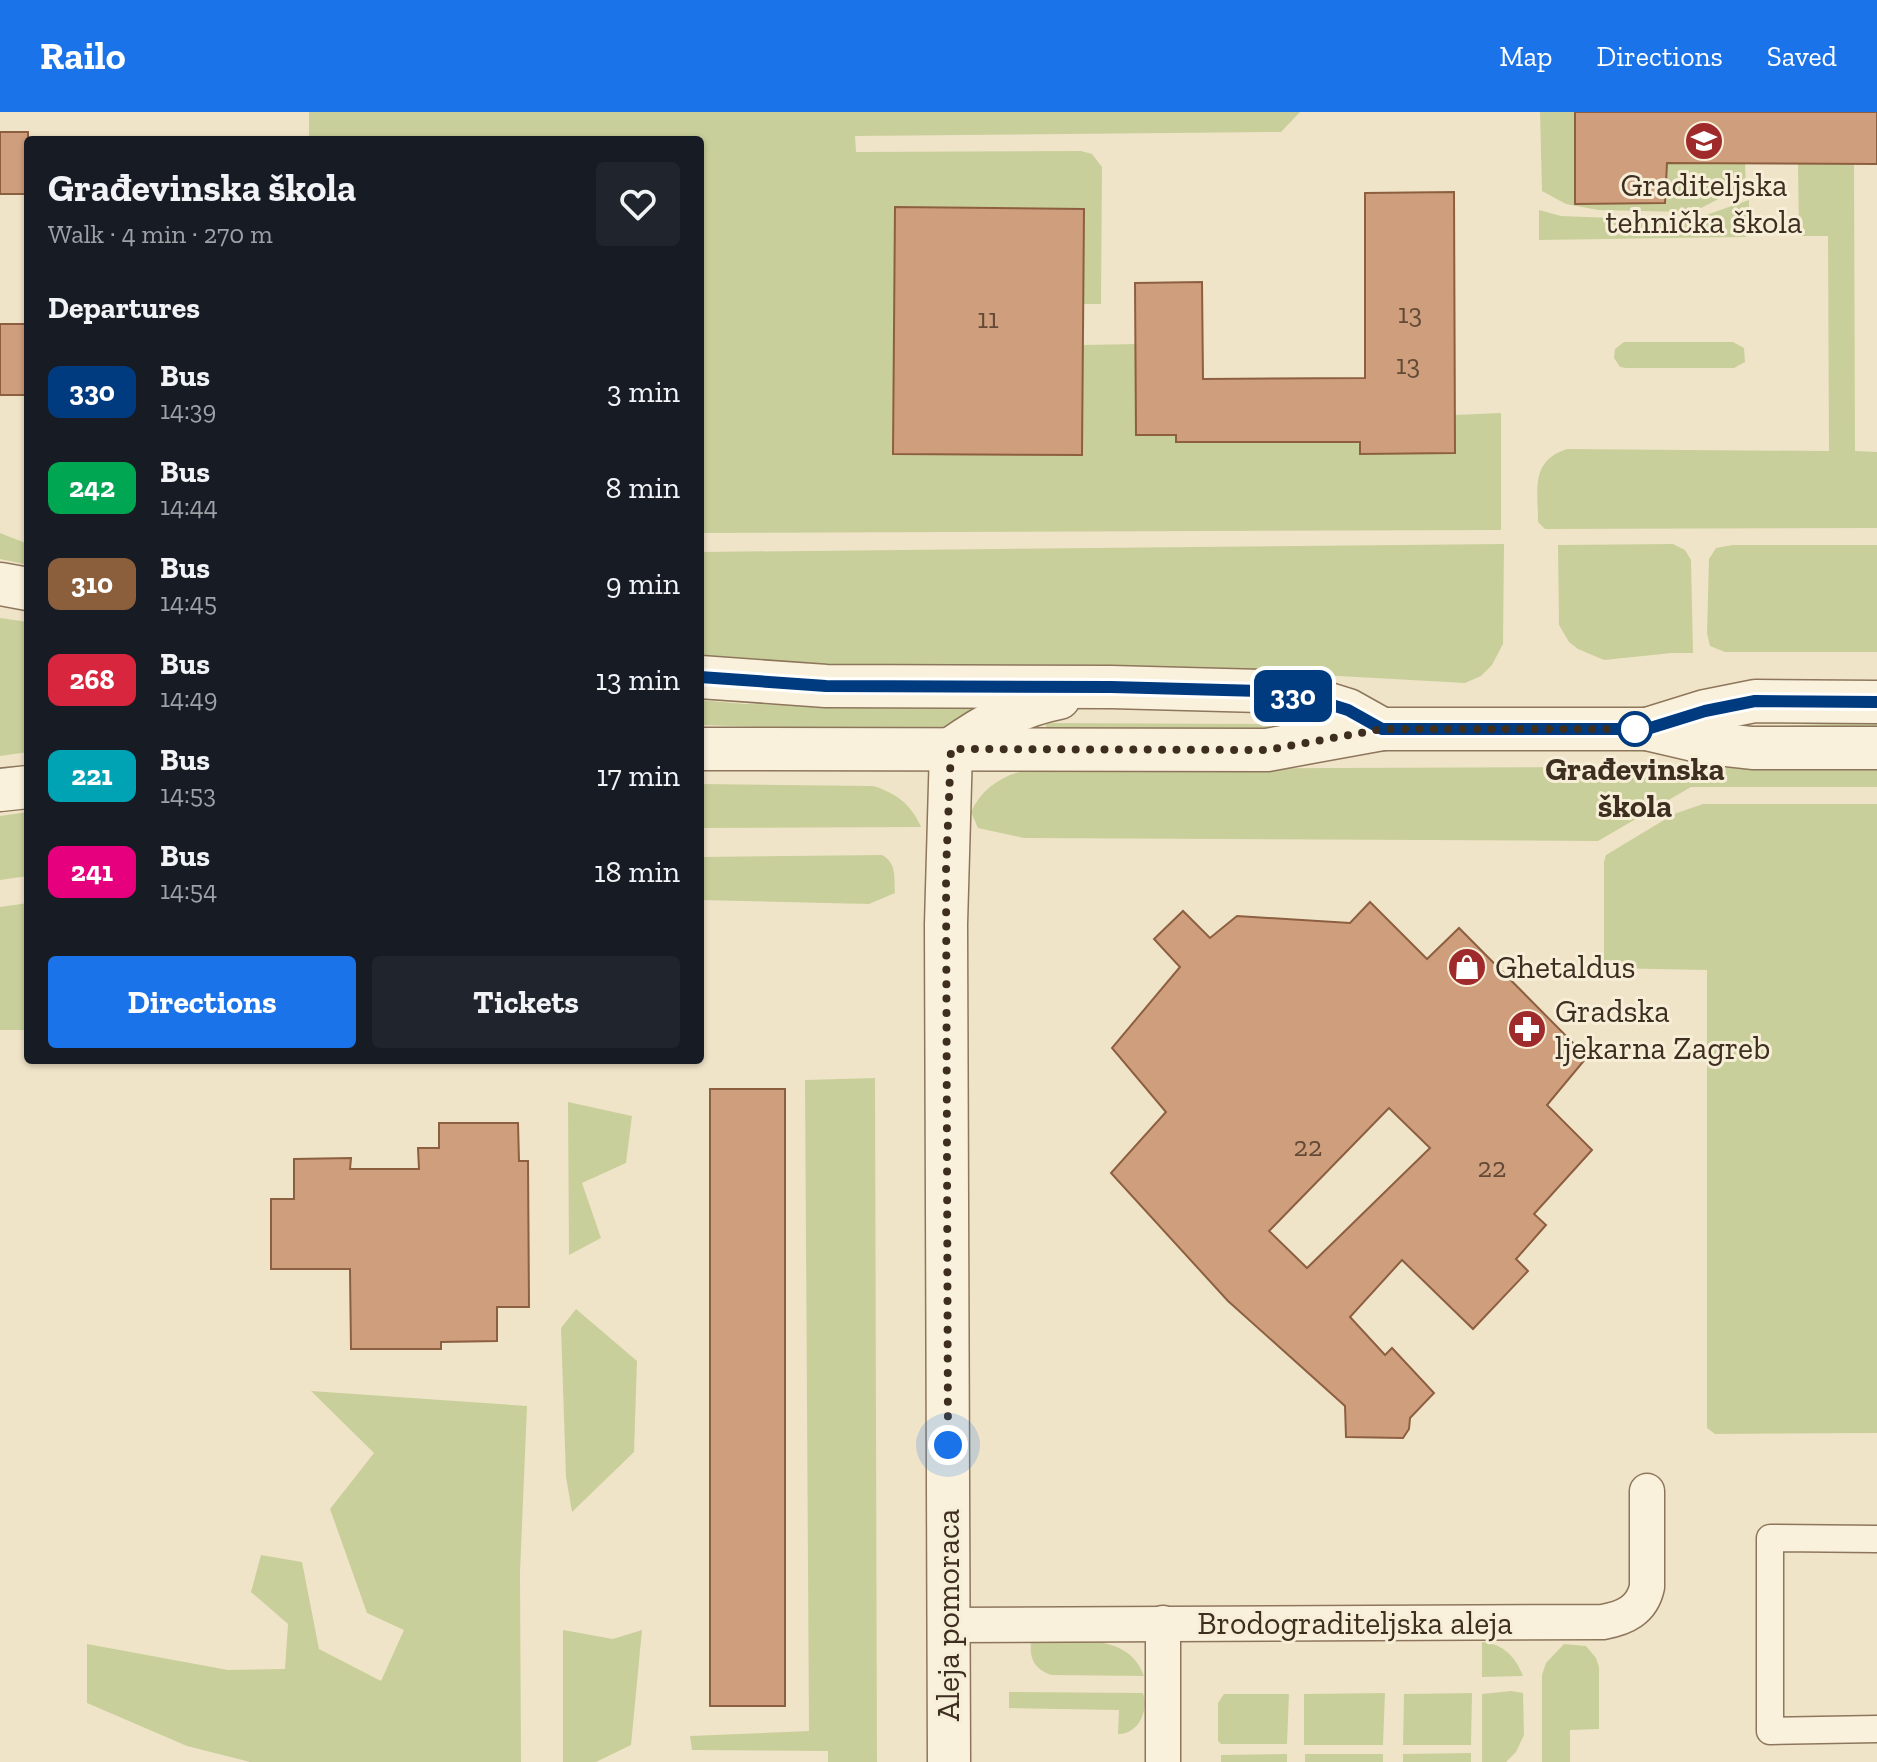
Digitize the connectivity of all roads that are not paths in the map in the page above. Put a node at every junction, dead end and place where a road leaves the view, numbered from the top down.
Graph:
1 (0, 584) edge
2 (24, 588) edge
3 (704, 677) edge
4 (1111, 687) junction
5 (1877, 702) edge
6 (1382, 729) junction
7 (1647, 729) junction
8 (1877, 748) edge
9 (704, 749) edge
10 (951, 749) junction
11 (24, 787) edge
12 (0, 790) edge
13 (1647, 1491) dead end
14 (1877, 1539) edge
15 (1163, 1623) junction
16 (948, 1625) junction
17 (1877, 1729) edge
18 (949, 1762) edge
19 (1163, 1762) edge

1 - 2 street
3 - 4 street
4 - 6 street
4 - 10 street
5 - 7 street
6 - 7 street
6 - 10 street
7 - 8 street
9 - 10 street
10 - 16 street, Aleja pomoraca
11 - 12 street
13 - 15 street, Brodograditeljska aleja
14 - 17 street
15 - 16 street, Brodograditeljska aleja
15 - 19 street
16 - 18 street, Aleja pomoraca

